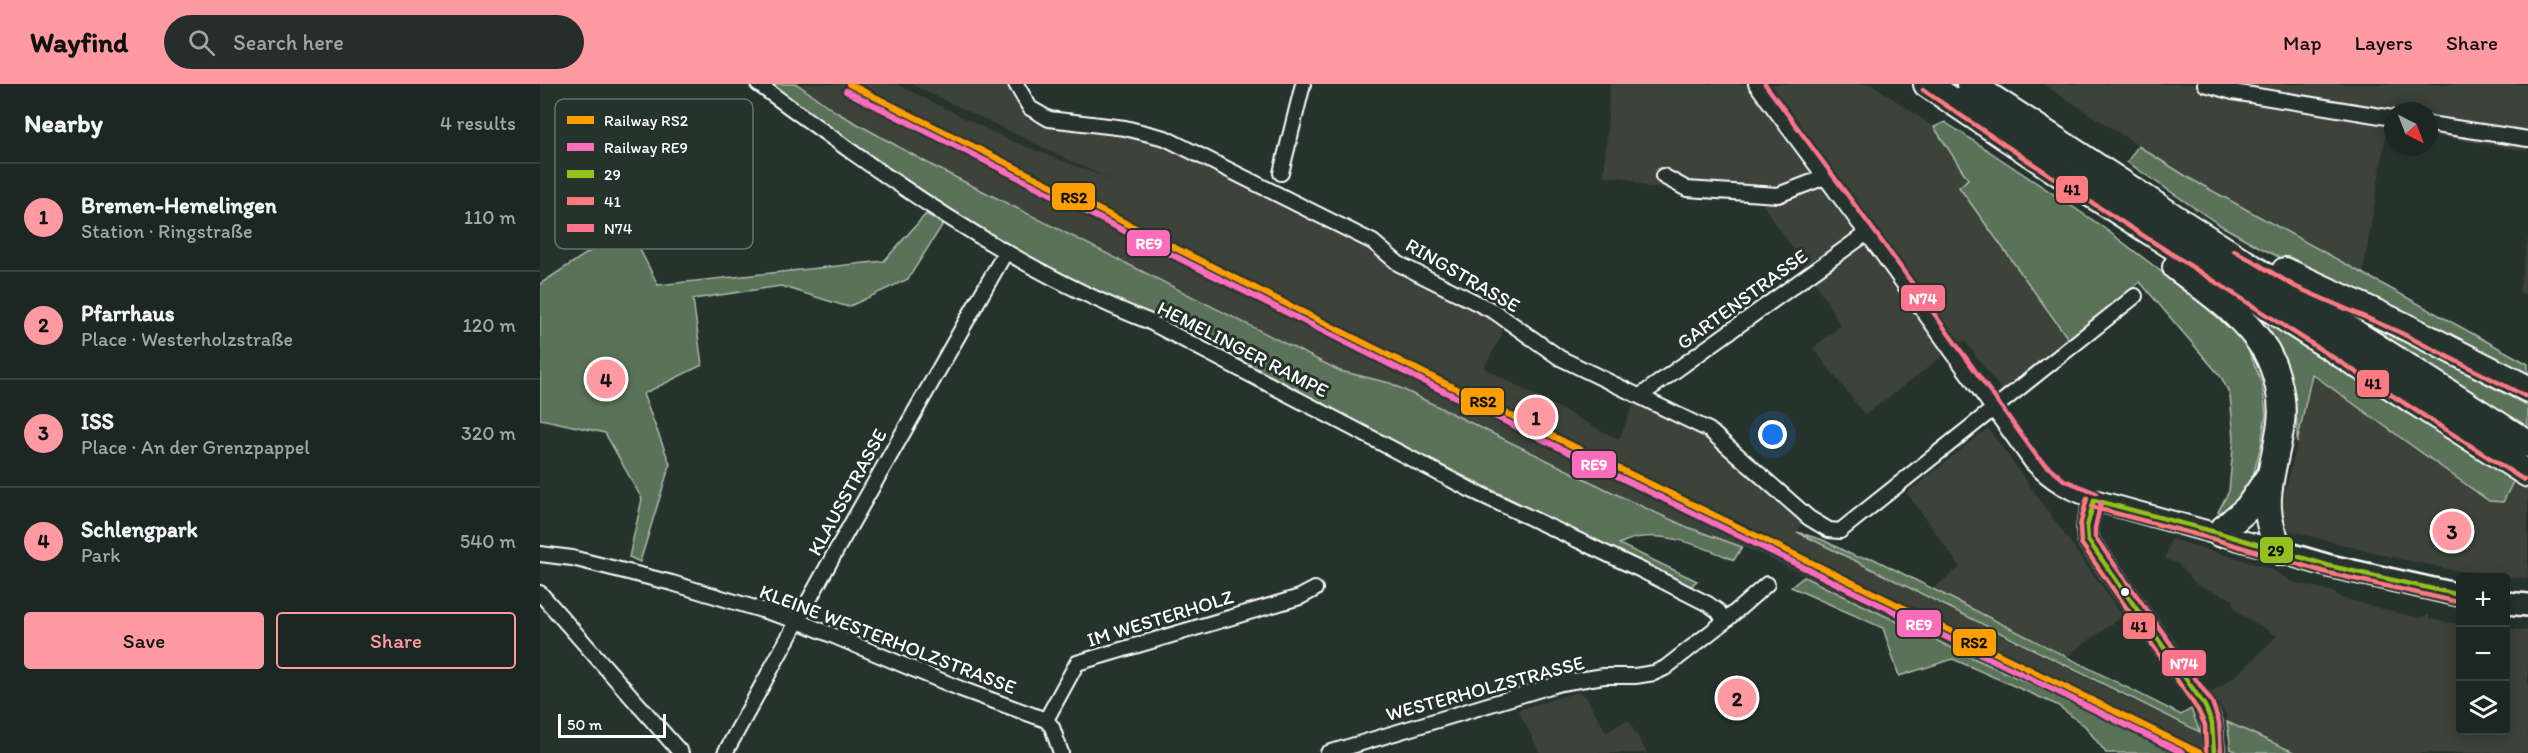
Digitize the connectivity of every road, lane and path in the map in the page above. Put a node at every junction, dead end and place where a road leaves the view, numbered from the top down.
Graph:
1 (758, 84) edge
2 (1016, 84) edge
3 (1303, 84) edge
4 (1756, 84) edge
5 (1927, 84) edge
6 (1970, 84) edge
7 (2205, 84) edge
8 (2384, 117) edge
9 (2438, 125) edge
10 (2528, 139) edge
11 (1281, 172) dead end
12 (1663, 176) dead end
13 (1826, 177) junction
14 (2070, 180) junction
15 (2190, 228) junction
16 (1867, 233) junction
17 (1005, 253) junction
18 (2135, 296) dead end
19 (2528, 389) edge
20 (1640, 396) junction
21 (1994, 411) junction
22 (2524, 461) edge
23 (2271, 474) junction
24 (2094, 500) junction
25 (2219, 533) junction
26 (2282, 552) junction
27 (540, 554) edge
28 (1767, 584) dead end
29 (1315, 589) dead end
30 (540, 593) edge
31 (2456, 594) edge
32 (798, 621) junction
33 (1725, 621) junction
34 (1046, 720) junction
35 (2214, 747) edge
36 (681, 753) edge
37 (726, 753) edge
38 (1061, 753) edge
39 (1328, 753) edge

1 - 17 street, HEMELINGER RAMPE
2 - 20 street, RINGSTRASSE
3 - 11 street
4 - 13 street
5 - 14 highway
6 - 15 highway
7 - 8 street
9 - 10 street
12 - 13 street
13 - 16 street
14 - 22 highway
14 - 23 highway
15 - 19 highway
15 - 22 highway
16 - 20 street, GARTENSTRASSE
16 - 21 street
17 - 32 street, KLAUSSTRASSE
17 - 33 street, HEMELINGER RAMPE
18 - 21 street
20 - 21 street, RINGSTRASSE
21 - 24 street
23 - 25 highway
23 - 26 highway
24 - 25 street
24 - 35 street
25 - 26 street
26 - 31 main road
27 - 32 street, KLEINE WESTERHOLZSTRASSE
28 - 33 street, WESTERHOLZSTRASSE
29 - 34 street, IM WESTERHOLZ
30 - 36 street
32 - 34 street, KLEINE WESTERHOLZSTRASSE
32 - 37 street, KLAUSSTRASSE
33 - 39 street, WESTERHOLZSTRASSE
34 - 38 street

